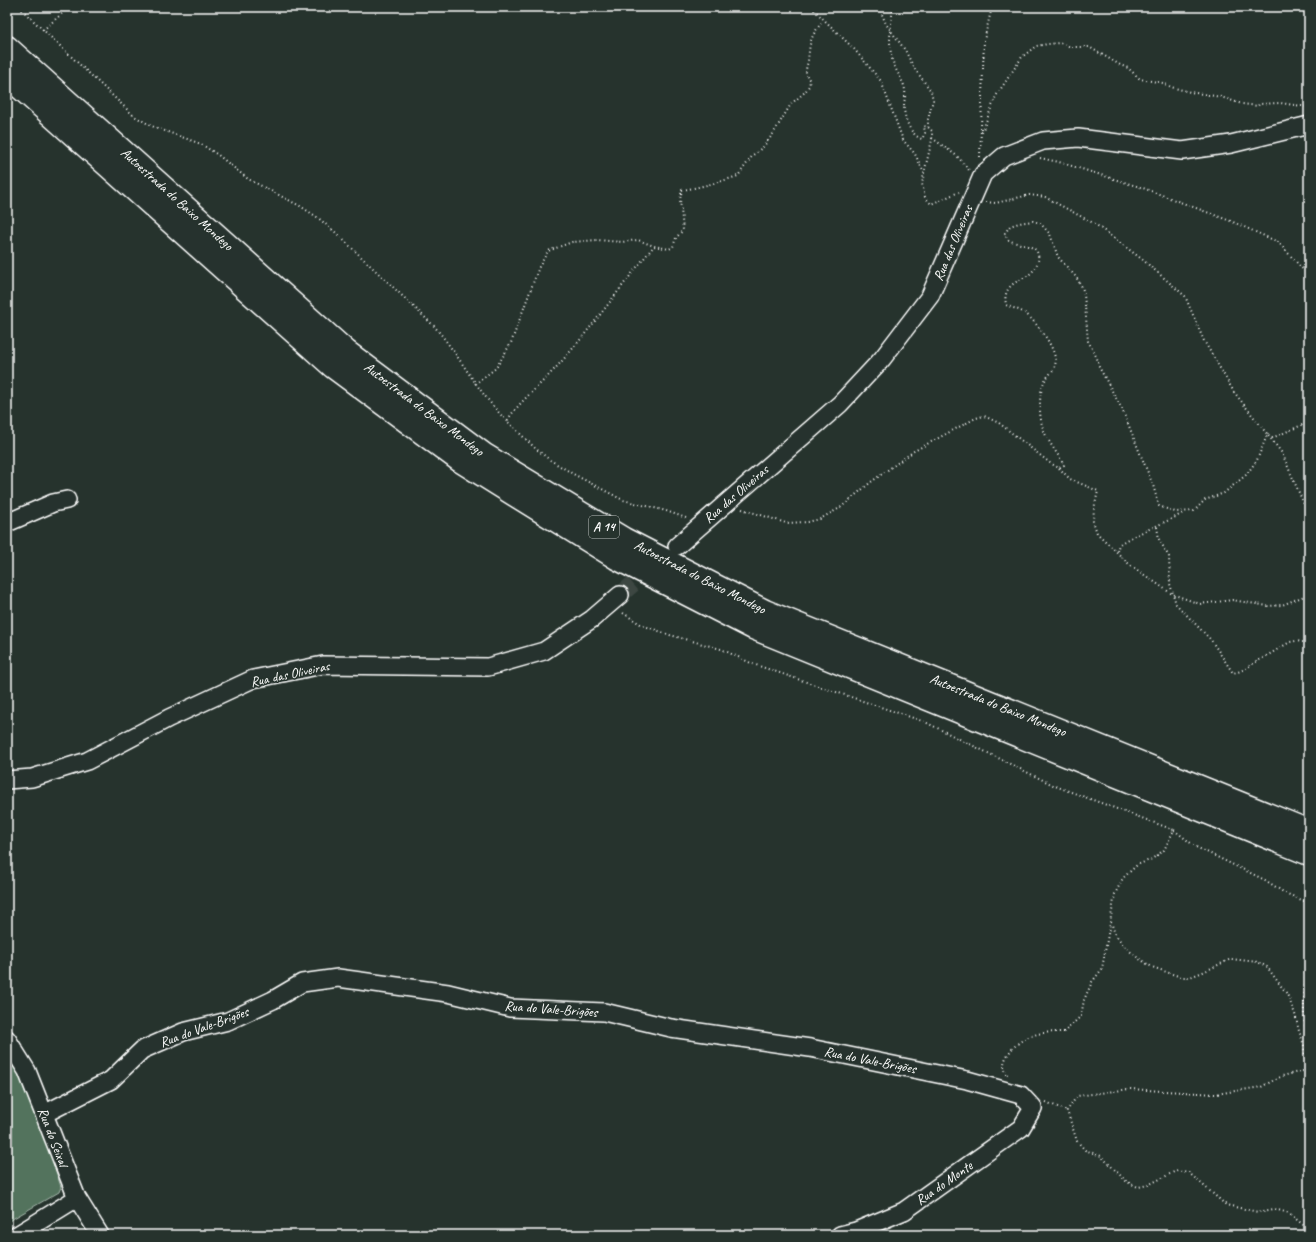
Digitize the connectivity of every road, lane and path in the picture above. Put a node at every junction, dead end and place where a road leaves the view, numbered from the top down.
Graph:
1 (19, 7) edge
2 (74, 7) edge
3 (811, 7) edge
4 (879, 7) edge
5 (893, 7) edge
6 (992, 7) edge
7 (823, 21) junction
8 (43, 30) junction
9 (891, 30) junction
10 (7, 47) edge
11 (7, 76) edge
12 (1309, 107) edge
13 (1309, 125) edge
14 (928, 127) junction
15 (982, 132) junction
16 (932, 138) junction
17 (1012, 153) junction
18 (924, 173) junction
19 (980, 179) junction
20 (970, 201) junction
21 (654, 246) junction
22 (1309, 276) edge
23 (475, 384) junction
24 (507, 421) junction
25 (1309, 422) edge
26 (1268, 433) junction
27 (1272, 438) junction
28 (1059, 468) junction
29 (67, 500) dead end
30 (725, 503) junction
31 (1184, 512) junction
32 (1309, 516) edge
33 (7, 523) edge
34 (698, 527) junction
35 (1156, 527) junction
36 (677, 546) dead end
37 (1117, 551) junction
38 (1172, 594) junction
39 (1309, 594) edge
40 (616, 599) joint
41 (1309, 643) edge
42 (7, 780) edge
43 (1174, 830) junction
44 (1309, 831) edge
45 (1309, 854) edge
46 (1309, 903) edge
47 (1110, 921) junction
48 (1309, 967) edge
49 (7, 1039) edge
50 (1309, 1040) edge
51 (1308, 1071) edge
52 (1012, 1081) dead end
53 (1037, 1104) junction
54 (1067, 1111) junction
55 (44, 1114) junction
56 (77, 1198) junction
57 (1309, 1230) edge
58 (17, 1235) edge
59 (100, 1235) edge
60 (840, 1235) edge

1 - 8 path
2 - 8 path
3 - 7 path
4 - 9 path
5 - 9 path
6 - 15 path
7 - 18 path
7 - 21 path
8 - 23 path
9 - 14 path
9 - 14 path
10 - 44 highway, Autoestrada do Baixo Mondego / A 14
11 - 45 highway, Autoestrada do Baixo Mondego / A 14
12 - 15 path
13 - 17 street, Rua das Oliveiras
14 - 16 path
15 - 19 path
16 - 18 path
16 - 19 path
17 - 19 street, Rua das Oliveiras
17 - 22 path
18 - 19 path
19 - 20 street, Rua das Oliveiras
20 - 26 path
20 - 30 street, Rua das Oliveiras
21 - 23 path
21 - 24 path
23 - 24 path
24 - 34 path
25 - 27 path
26 - 27 path
26 - 31 path
27 - 32 path
28 - 30 path
28 - 31 path
28 - 37 path
29 - 33 street
30 - 34 street, Rua das Oliveiras
31 - 35 path
34 - 36 street, Rua das Oliveiras
35 - 37 path
35 - 38 path
37 - 38 path
38 - 39 path
38 - 41 path
40 - 42 street, Rua das Oliveiras
40 - 43 path
43 - 46 path
43 - 47 path
47 - 51 path
47 - 52 path
48 - 50 path
49 - 55 street, Rua do Seixal
51 - 54 path
53 - 54 path
53 - 55 street, Rua do Vale-Brigões
53 - 60 street, Rua do Monte
54 - 57 path
55 - 56 street, Rua do Seixal
56 - 58 street
56 - 59 street, Rua do Seixal

